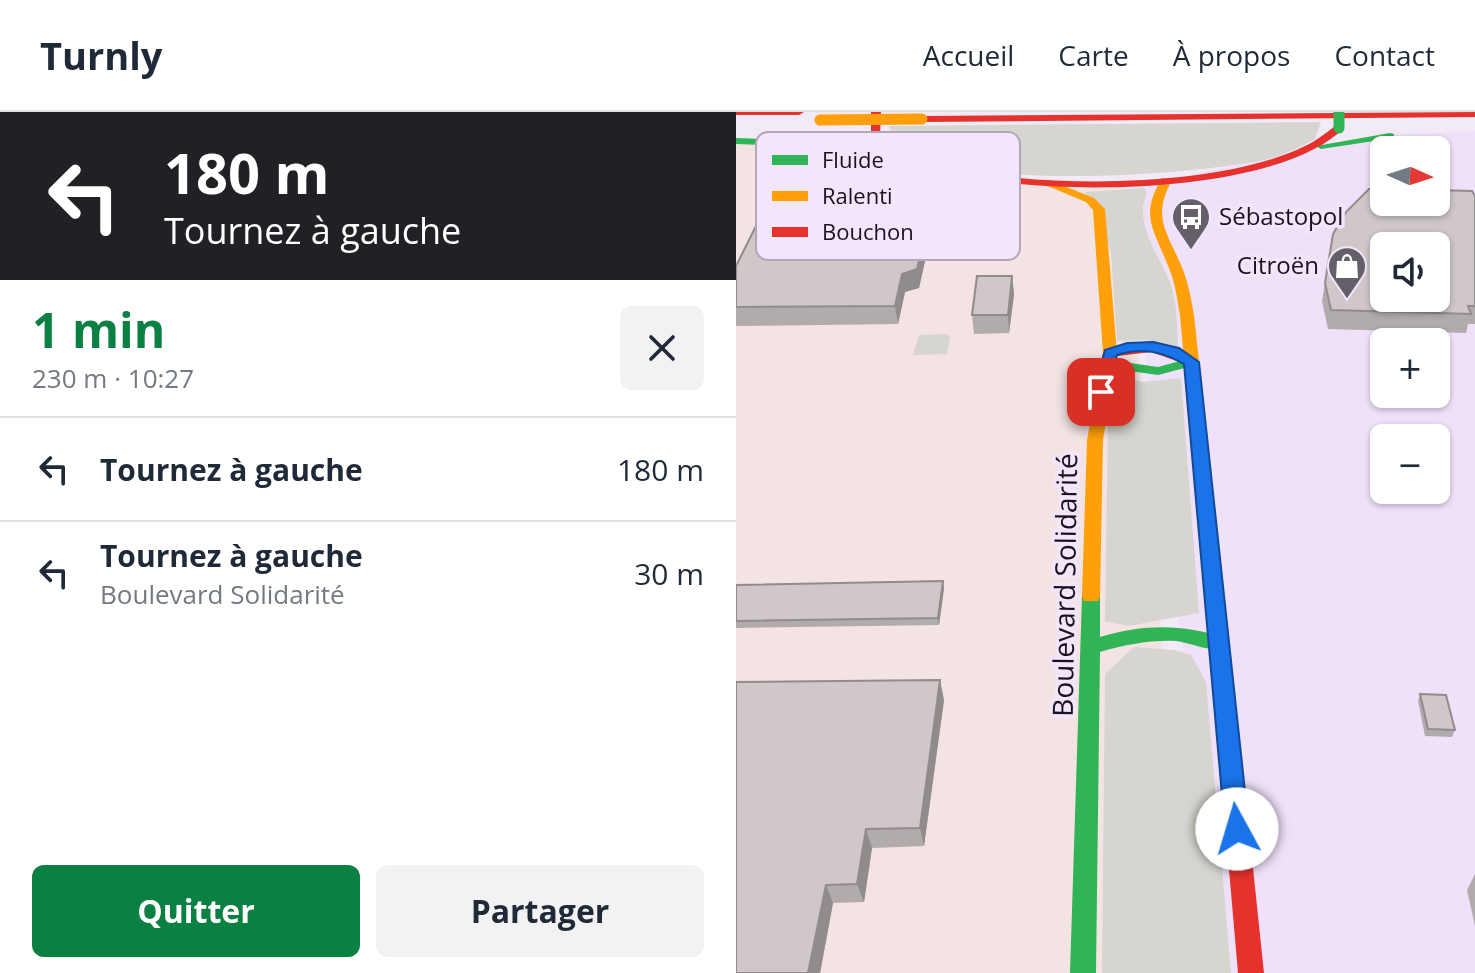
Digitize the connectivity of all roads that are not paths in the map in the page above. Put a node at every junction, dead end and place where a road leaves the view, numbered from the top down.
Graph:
1 (736, 112) edge
2 (799, 112) edge
3 (876, 112) edge
4 (1475, 114) edge
5 (1339, 120) edge
6 (736, 121) edge
7 (1475, 131) edge
8 (874, 132) edge
9 (1432, 134) dead end
10 (1403, 135) dead end
11 (736, 141) edge
12 (756, 142) edge
13 (1321, 146) junction
14 (1020, 180) edge
15 (1166, 180) junction
16 (1049, 183) junction
17 (1109, 358) junction
18 (1191, 362) junction
19 (1219, 643) junction
20 (1092, 647) junction
21 (1083, 973) edge
22 (1251, 973) edge

1 - 2 main road
3 - 8 main road
4 - 6 main road, bridge
5 - 13 main road
7 - 9 main road
10 - 13 main road
11 - 12 main road
13 - 15 main road
14 - 16 main road
15 - 16 main road
15 - 18 main road
16 - 17 main road, Boulevard Solidarité
17 - 18 main road
17 - 20 main road, Boulevard Solidarité
18 - 19 main road
19 - 20 main road
19 - 22 main road
20 - 21 main road, Boulevard Solidarité

